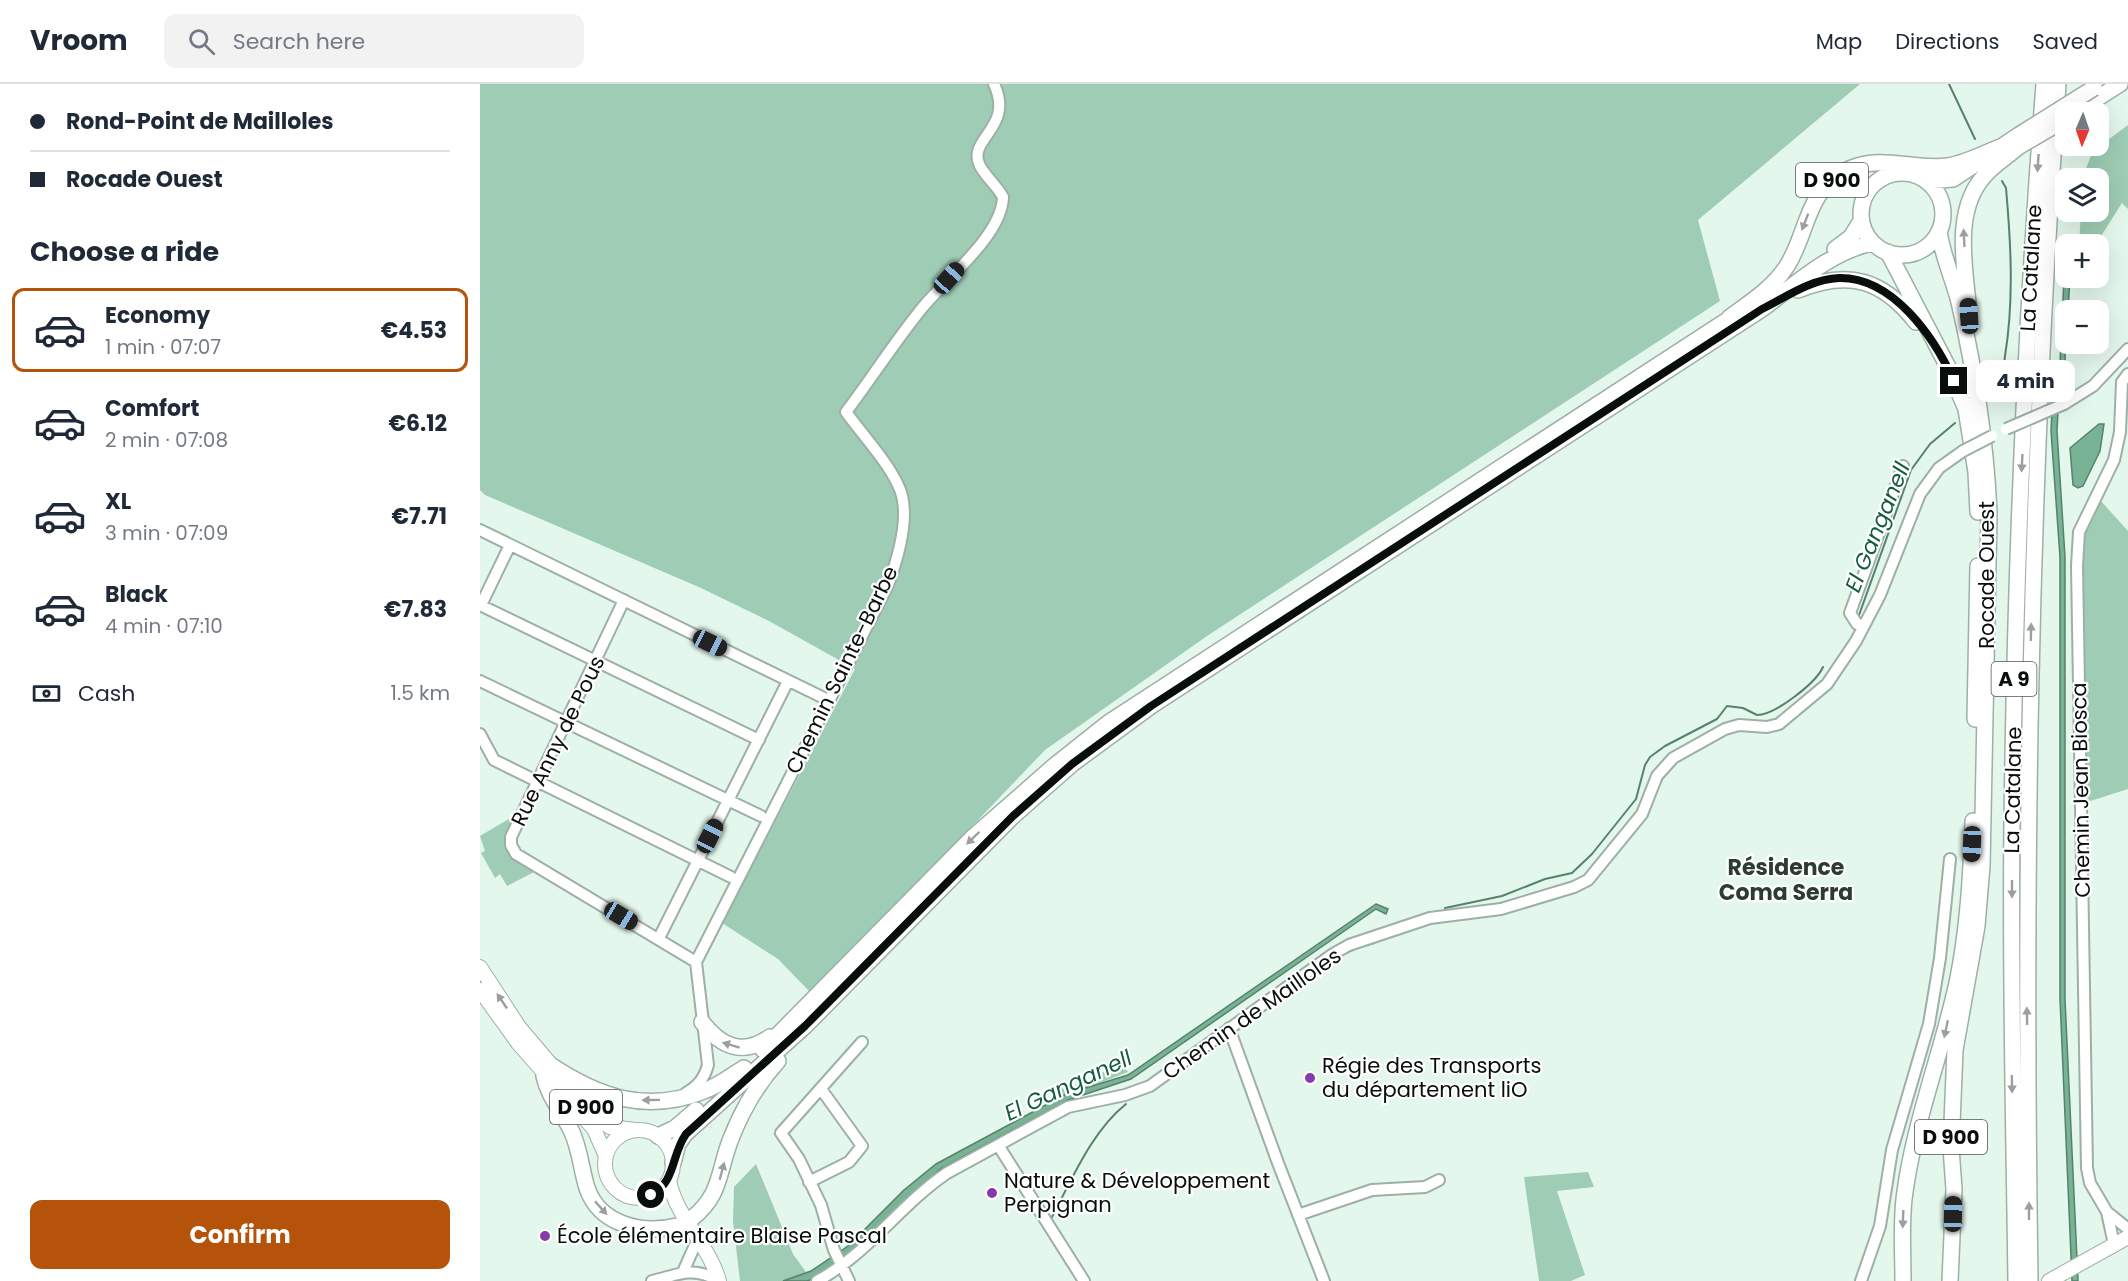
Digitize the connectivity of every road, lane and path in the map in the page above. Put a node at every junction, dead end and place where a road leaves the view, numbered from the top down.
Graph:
1 (994, 84) edge
2 (2044, 84) edge
3 (2058, 84) edge
4 (2120, 84) edge
5 (2096, 91) edge
6 (2086, 102) edge
7 (2055, 124) edge
8 (2019, 141) junction
9 (2000, 147) junction
10 (1926, 181) junction
11 (1942, 210) junction
12 (1861, 221) junction
13 (1939, 231) junction
14 (1873, 243) junction
15 (1888, 252) junction
16 (1762, 309) junction
17 (1730, 318) junction
18 (2128, 349) edge
19 (1939, 350) junction
20 (2128, 374) edge
21 (1974, 388) junction
22 (1903, 466) dead end
23 (480, 530) edge
24 (510, 545) junction
25 (624, 600) junction
26 (480, 605) edge
27 (1864, 625) junction
28 (597, 660) junction
29 (480, 681) edge
30 (788, 681) junction
31 (828, 700) junction
32 (568, 722) junction
33 (480, 734) edge
34 (759, 741) junction
35 (537, 782) junction
36 (728, 800) junction
37 (761, 816) dead end
38 (1950, 860) dead end
39 (698, 861) junction
40 (731, 877) dead end
41 (658, 938) junction
42 (696, 962) junction
43 (480, 967) edge
44 (480, 990) edge
45 (811, 1003) junction
46 (702, 1022) junction
47 (805, 1026) junction
48 (1229, 1028) junction
49 (861, 1042) dead end
50 (744, 1068) junction
51 (547, 1070) junction
52 (821, 1089) junction
53 (678, 1099) junction
54 (710, 1104) junction
55 (635, 1130) junction
56 (658, 1136) junction
57 (998, 1145) junction
58 (606, 1156) junction
59 (673, 1163) junction
60 (669, 1180) junction
61 (1439, 1180) dead end
62 (809, 1182) junction
63 (651, 1195) junction
64 (2107, 1212) junction
65 (1298, 1215) junction
66 (681, 1217) junction
67 (2128, 1227) edge
68 (2128, 1237) edge
69 (2112, 1240) junction
70 (695, 1245) junction
71 (2082, 1263) junction
72 (842, 1265) junction
73 (683, 1272) junction
74 (1863, 1277) edge
75 (2023, 1277) edge
76 (714, 1280) edge
77 (652, 1281) edge
78 (817, 1281) edge
79 (849, 1281) edge
80 (1084, 1281) edge
81 (1324, 1281) edge
82 (1904, 1281) edge
83 (1950, 1281) edge
84 (2048, 1281) edge

1 - 31 street, Chemin Sainte-Barbe
2 -> 75 highway, La Catalane / A 9
75 -> 3 highway, La Catalane / A 9
4 - 5 highway
5 - 6 highway
5 - 8 highway, bridge
7 - 8 highway, bridge
8 - 9 highway
8 - 11 highway
21 -> 8 highway
9 - 10 highway
9 -> 17 highway, D 900
10 - 11 highway
10 - 12 highway
11 - 13 highway, Rocade Ouest
12 - 14 highway
12 - 17 highway, D 900
13 - 15 highway
13 - 21 highway, Rocade Ouest / D 900
14 - 15 highway
14 - 16 highway
15 - 19 highway, Rocade Ouest / D 900
16 - 19 highway
16 - 47 highway, D 900
17 -> 45 highway, D 900
18 - 27 street, Chemin de Mailloles, bridge
19 -> 82 highway, Rocade Ouest / D 900
20 - 64 street, Chemin Jean Biosca
21 - 83 highway, Rocade Ouest / D 900
22 - 27 street
23 - 24 street
24 - 25 street
24 - 26 street
25 - 28 street, Rue Anny de Pous
25 - 30 street
26 - 28 street
27 - 48 street, Chemin de Mailloles
28 - 32 street, Rue Anny de Pous
28 - 34 street
29 - 32 street
30 - 31 street
30 - 34 street
31 - 42 street, Chemin Sainte-Barbe
32 - 35 street, Rue Anny de Pous
32 - 36 street
33 - 35 street
34 - 36 street
35 - 39 street
35 - 41 street, Rue Anny de Pous
36 - 37 street
36 - 39 street
38 - 74 street
39 - 40 street
39 - 41 street
41 - 42 street, Rue Anny de Pous
42 - 46 street
51 -> 43 main road, D 900
44 - 51 main road, D 900
45 -> 46 highway
45 - 50 highway, D 900
46 - 53 street
47 - 54 highway, D 900
66 -> 47 highway
48 - 57 street, Chemin de Mailloles
48 - 65 street
49 - 52 street
50 - 53 highway
50 - 54 highway, D 900
53 -> 51 highway
51 - 55 main road, D 900
51 - 58 main road, D 900
51 -> 66 highway
52 - 62 street
52 - 62 street
54 - 56 highway, D 900
54 - 59 highway, D 900
55 - 56 main road
55 - 58 main road
56 - 59 main road
57 - 72 street, Chemin de Mailloles
57 - 80 street
58 - 63 main road
59 - 60 main road
60 - 63 main road
60 - 66 main road
61 - 65 street
62 - 72 street
63 - 66 main road
64 - 67 street, Chemin Jean Biosca
64 - 69 street, Chemin Jean Biosca
65 - 81 street
66 - 70 main road
66 - 76 main road
67 - 69 main road
68 - 71 main road
69 - 71 main road
70 - 73 street
70 - 76 main road
71 - 84 main road
72 - 78 street, Chemin de Mailloles
72 - 79 street
73 - 76 street
73 - 77 street

